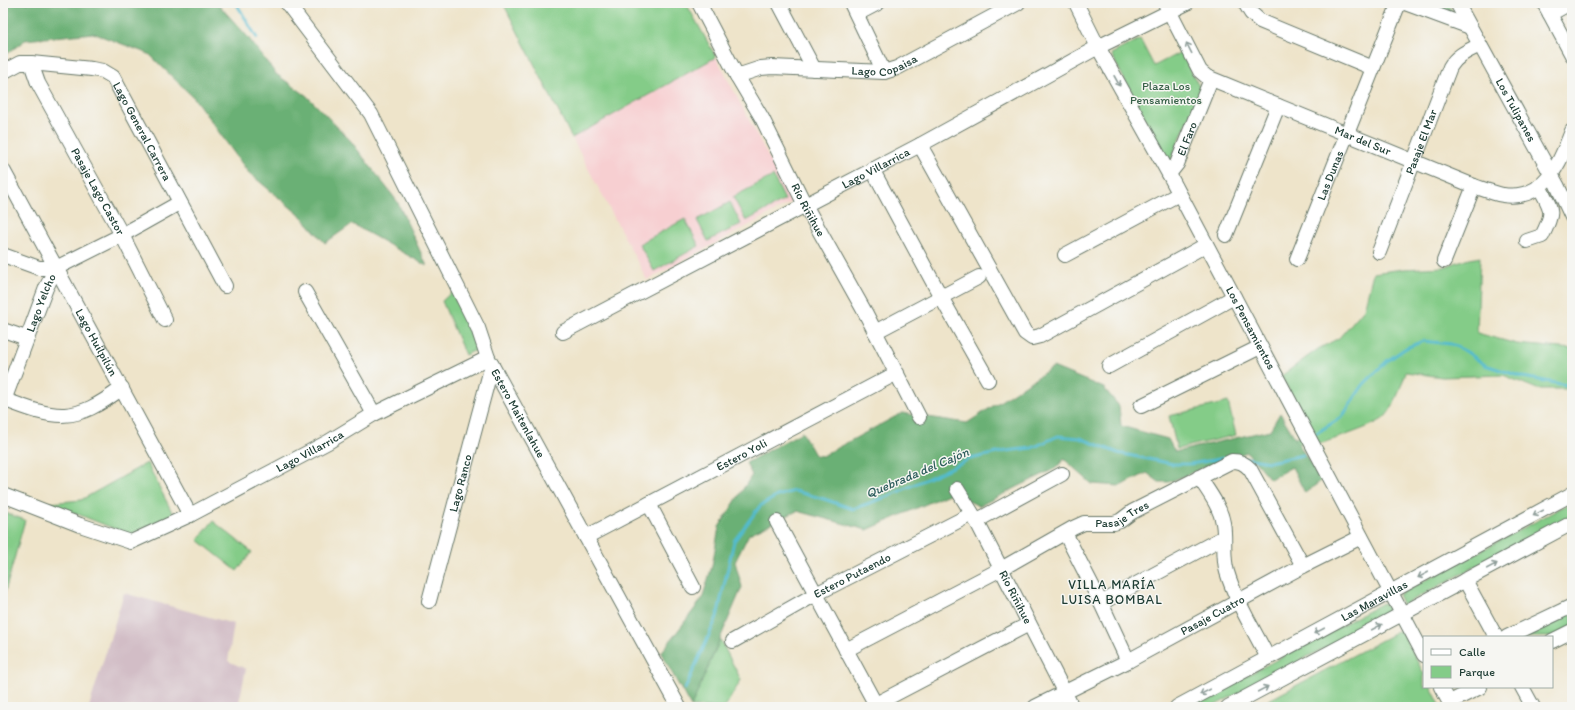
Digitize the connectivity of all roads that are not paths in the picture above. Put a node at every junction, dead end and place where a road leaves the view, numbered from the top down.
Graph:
1 (287, 3) edge
2 (699, 3) edge
3 (779, 3) edge
4 (878, 3) edge
5 (1018, 3) edge
6 (1076, 3) edge
7 (1187, 3) edge
8 (1245, 3) edge
9 (1399, 3) edge
10 (1405, 3) edge
11 (1457, 3) edge
12 (1570, 3) edge
13 (1167, 7) edge
14 (1547, 8) edge
15 (854, 9) edge
16 (1470, 27) junction
17 (1480, 45) junction
18 (1098, 48) junction
19 (1572, 55) edge
20 (31, 63) junction
21 (1373, 68) junction
22 (814, 69) junction
23 (3, 72) edge
24 (884, 72) junction
25 (737, 76) junction
26 (1211, 79) junction
27 (1278, 106) junction
28 (1572, 131) edge
29 (1346, 134) junction
30 (920, 145) junction
31 (1414, 162) junction
32 (872, 169) junction
33 (3, 170) edge
34 (1169, 174) junction
35 (1551, 175) junction
36 (1474, 186) junction
37 (1539, 186) junction
38 (1179, 194) junction
39 (179, 203) junction
40 (805, 205) junction
41 (1572, 217) edge
42 (122, 235) junction
43 (1226, 235) dead end
44 (1527, 241) dead end
45 (1206, 245) junction
46 (1379, 252) dead end
47 (3, 255) edge
48 (1065, 255) dead end
49 (1297, 259) dead end
50 (1444, 261) dead end
51 (56, 268) junction
52 (979, 277) dead end
53 (225, 286) dead end
54 (305, 292) dead end
55 (941, 297) junction
56 (1234, 297) junction
57 (165, 320) dead end
58 (3, 330) edge
59 (563, 332) dead end
60 (875, 332) junction
61 (26, 338) junction
62 (1260, 347) junction
63 (490, 361) junction
64 (1109, 366) dead end
65 (897, 373) junction
66 (988, 380) dead end
67 (122, 388) junction
68 (3, 401) edge
69 (1141, 406) dead end
70 (374, 414) junction
71 (919, 417) dead end
72 (1062, 474) dead end
73 (1199, 477) junction
74 (957, 489) dead end
75 (1572, 494) edge
76 (3, 495) edge
77 (649, 504) junction
78 (190, 515) junction
79 (975, 518) junction
80 (777, 522) dead end
81 (1571, 527) edge
82 (1065, 533) junction
83 (1361, 536) junction
84 (586, 537) junction
85 (1224, 537) junction
86 (1303, 566) junction
87 (1001, 570) junction
88 (1466, 580) junction
89 (693, 587) dead end
90 (1391, 593) junction
91 (816, 594) junction
92 (429, 601) dead end
93 (1238, 601) junction
94 (1101, 603) junction
95 (1570, 607) dead end
96 (1402, 614) junction
97 (1029, 624) junction
98 (1572, 631) edge
99 (1495, 636) edge
100 (1509, 636) edge
101 (1553, 640) edge
102 (733, 641) dead end
103 (846, 650) junction
104 (1423, 653) edge
105 (1268, 658) junction
106 (1128, 661) junction
107 (1442, 688) edge
108 (1478, 688) edge
109 (1523, 688) edge
110 (1064, 691) junction
111 (1451, 705) edge
112 (876, 706) edge
113 (1231, 706) edge
114 (679, 707) edge
115 (1035, 707) edge
116 (1072, 707) edge
117 (1177, 707) edge
118 (1533, 707) edge

1 - 63 street, Estero Maitenlahue
2 - 25 street, Río Riñihue
3 - 22 street
4 - 15 street
5 - 24 street, Lago Copaisa
6 - 18 street, Los Pensamientos
7 - 13 street, Lago Villarrica
8 - 21 street
9 - 21 street, Las Dunas
10 - 16 street
11 - 16 street, Los Tulipanes
12 - 14 street
13 - 18 street, Lago Villarrica
26 -> 13 street, Mar del Sur
14 - 19 street
15 - 24 street
16 - 17 street, Los Tulipanes
17 - 31 street, Pasaje El Mar
17 - 35 street, Los Tulipanes
18 - 30 street, Lago Villarrica
18 -> 34 street, Los Pensamientos
20 - 23 street, Lago General Carrera
20 - 39 street, Lago General Carrera
20 - 42 street, Pasaje Lago Castor
21 - 29 street, Las Dunas
22 - 24 street, Lago Copaisa
22 - 25 street, Lago Copaisa
25 - 40 street, Río Riñihue
26 - 27 street, Mar del Sur
26 - 34 street, El Faro
27 - 29 street, Mar del Sur
27 - 43 street
28 - 35 street, Mar del Sur
29 - 31 street, Mar del Sur
29 - 49 street, Las Dunas
30 - 32 street, Lago Villarrica
30 - 45 street
31 - 36 street, Mar del Sur
31 - 46 street, Pasaje El Mar
32 - 40 street, Lago Villarrica
32 - 55 street
33 - 51 street, Lago Huilpilún
34 - 38 street, Los Pensamientos
35 - 37 street, Mar del Sur
35 - 41 street, Los Tulipanes
36 - 37 street, Mar del Sur
36 - 50 street
37 - 44 street
38 - 45 street, Los Pensamientos
38 - 48 street
39 - 42 street, Lago Yelcho
39 - 53 street, Lago General Carrera
40 - 59 street, Lago Villarrica
40 - 60 street, Río Riñihue
42 - 51 street, Lago Yelcho
42 - 57 street, Pasaje Lago Castor
45 - 56 street, Los Pensamientos
47 - 51 street
51 - 61 street, Lago Yelcho
51 - 67 street, Lago Huilpilún
52 - 55 street
54 - 70 street
55 - 60 street
55 - 66 street
56 - 62 street, Los Pensamientos
56 - 64 street
58 - 61 street
60 - 65 street, Río Riñihue
61 - 68 street, Lago Yelcho
62 - 69 street
62 - 83 street, Los Pensamientos
63 - 70 street, Lago Villarrica
63 - 84 street, Estero Maitenlahue
63 - 92 street, Lago Ranco
65 - 71 street, Río Riñihue
65 - 77 street, Estero Yoli
67 - 68 street
67 - 78 street, Lago Huilpilún
70 - 78 street, Lago Villarrica
72 - 79 street, Estero Putaendo
73 - 82 street, Pasaje Tres
73 - 85 street
73 - 86 street, Pasaje Tres
74 - 79 street, Río Riñihue
75 -> 90 street, Las Maravillas
76 - 78 street, Lago Villarrica
77 - 84 street, Estero Yoli
77 - 89 street
79 - 87 street, Río Riñihue
79 - 91 street, Estero Putaendo
80 - 91 street
88 -> 81 street, Las Maravillas
82 - 87 street, Pasaje Tres
82 - 94 street
83 - 86 street, Pasaje Cuatro
83 - 90 street, Los Pensamientos
84 - 114 street, Estero Maitenlahue
85 - 93 street
85 - 94 street
86 - 93 street, Pasaje Cuatro
87 - 97 street, Río Riñihue
87 - 103 street, Pasaje Tres
88 - 96 street, Las Maravillas
88 - 99 street
90 - 96 street, Los Pensamientos
90 -> 105 street, Las Maravillas
91 - 102 street, Estero Putaendo
91 - 103 street
93 - 105 street
93 - 106 street, Pasaje Cuatro
94 - 106 street
95 - 100 street
96 - 104 street, Los Pensamientos
113 -> 96 street, Las Maravillas
97 - 110 street, Río Riñihue
97 - 112 street
98 - 101 street
103 - 112 street
105 -> 117 street, Las Maravillas
106 - 110 street, Pasaje Cuatro
107 - 111 street
108 - 111 street
109 - 118 street
110 - 115 street, Pasaje Cuatro
110 - 116 street, Río Riñihue

